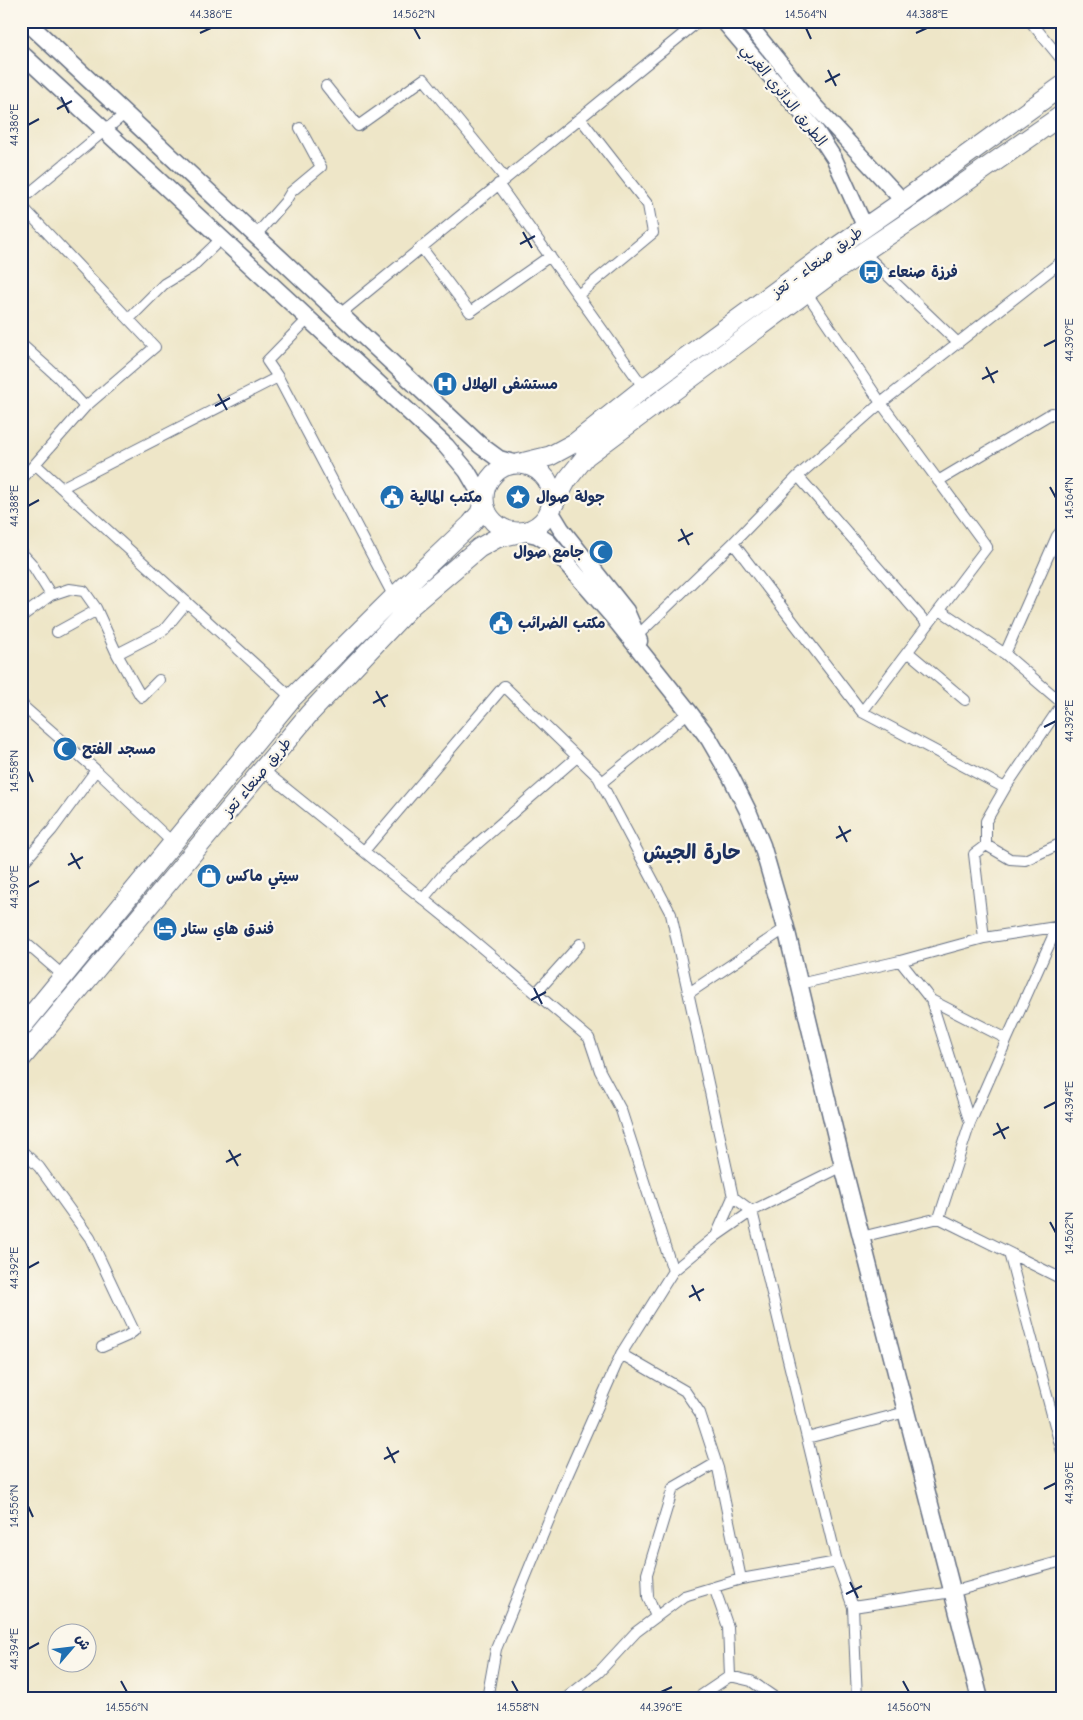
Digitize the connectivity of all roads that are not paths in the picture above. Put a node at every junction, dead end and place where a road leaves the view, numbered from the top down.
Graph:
1 (26, 21) edge
2 (699, 21) edge
3 (723, 21) edge
4 (746, 21) edge
5 (1030, 21) edge
6 (21, 53) edge
7 (1062, 60) edge
8 (326, 86) dead end
9 (1062, 86) edge
10 (126, 113) junction
11 (1062, 115) edge
12 (580, 118) junction
13 (300, 128) dead end
14 (106, 130) junction
15 (502, 181) junction
16 (21, 200) edge
17 (903, 201) junction
18 (21, 205) edge
19 (865, 227) junction
20 (256, 235) junction
21 (222, 238) junction
22 (421, 247) junction
23 (863, 252) junction
24 (825, 255) junction
25 (550, 256) junction
26 (1062, 262) edge
27 (835, 270) junction
28 (806, 292) junction
29 (578, 295) junction
30 (340, 314) junction
31 (129, 319) junction
32 (308, 319) junction
33 (958, 343) junction
34 (21, 344) edge
35 (278, 378) junction
36 (644, 388) junction
37 (881, 403) junction
38 (85, 406) junction
39 (1062, 420) edge
40 (581, 449) junction
41 (517, 464) junction
42 (36, 465) junction
43 (798, 476) junction
44 (21, 480) edge
45 (938, 481) junction
46 (61, 488) junction
47 (484, 500) junction
48 (550, 511) junction
49 (1062, 530) edge
50 (523, 532) junction
51 (733, 543) junction
52 (21, 552) edge
53 (51, 595) junction
54 (394, 597) junction
55 (187, 602) junction
56 (96, 610) junction
57 (940, 610) junction
58 (21, 617) edge
59 (928, 625) junction
60 (58, 632) dead end
61 (637, 636) junction
62 (908, 652) junction
63 (117, 654) junction
64 (1005, 654) junction
65 (646, 659) junction
66 (159, 680) dead end
67 (292, 698) junction
68 (965, 700) dead end
69 (1062, 704) edge
70 (23, 707) edge
71 (689, 712) junction
72 (862, 712) junction
73 (577, 757) junction
74 (96, 770) junction
75 (263, 770) junction
76 (601, 783) junction
77 (1005, 788) junction
78 (173, 843) junction
79 (1062, 843) edge
80 (986, 845) junction
81 (364, 851) junction
82 (21, 865) edge
83 (423, 899) junction
84 (1060, 926) edge
85 (786, 928) junction
86 (984, 938) junction
87 (21, 939) edge
88 (580, 944) dead end
89 (900, 961) junction
90 (64, 977) junction
91 (800, 984) junction
92 (81, 988) junction
93 (536, 993) junction
94 (689, 993) junction
95 (931, 1000) junction
96 (21, 1028) edge
97 (1006, 1039) junction
98 (21, 1059) edge
99 (970, 1123) junction
100 (21, 1150) edge
101 (843, 1166) junction
102 (733, 1197) junction
103 (752, 1211) junction
104 (938, 1218) junction
105 (716, 1236) junction
106 (861, 1237) junction
107 (1009, 1253) junction
108 (673, 1271) junction
109 (1062, 1279) edge
110 (102, 1347) dead end
111 (621, 1354) junction
112 (906, 1412) junction
113 (808, 1438) junction
114 (1062, 1452) edge
115 (716, 1463) junction
116 (1062, 1561) edge
117 (837, 1562) junction
118 (740, 1579) junction
119 (714, 1587) junction
120 (952, 1592) junction
121 (853, 1607) junction
122 (656, 1617) junction
123 (730, 1676) junction
124 (487, 1699) edge
125 (565, 1699) edge
126 (696, 1699) edge
127 (777, 1699) edge
128 (857, 1699) edge
129 (980, 1699) edge

1 - 10 main road
2 - 12 street
3 - 19 main road, الطريق الدائري الغربي
4 - 17 main road, الطريق الدائري الغربي
5 - 7 street
6 - 14 main road
8 - 15 street
9 - 17 highway, طريق صنعاء - تعز
10 - 14 street
10 - 20 main road
11 - 23 highway, طريق صنعاء - تعز
12 - 15 street
12 - 29 street
13 - 20 street
14 - 16 street
14 - 21 main road
15 - 22 street
15 - 25 street
17 - 19 highway, طريق صنعاء - تعز
18 - 31 street
19 - 24 highway, طريق صنعاء - تعز
20 - 30 main road
21 - 31 street
21 - 32 main road
22 - 25 street
22 - 30 street
23 - 27 highway, طريق صنعاء - تعز
23 - 33 street
24 - 27 highway
24 - 36 highway, طريق صنعاء - تعز
25 - 29 street
26 - 33 street
27 - 28 highway, طريق صنعاء - تعز
28 - 37 street
28 - 40 highway, طريق صنعاء - تعز
29 - 36 street
30 - 41 main road
31 - 38 street
32 - 35 street
32 - 47 main road
33 - 37 street
34 - 38 street
35 - 46 street
35 - 54 street
36 - 40 highway, طريق صنعاء - تعز
37 - 43 street
37 - 45 street
38 - 42 street
39 - 45 street
40 - 41 highway
40 - 48 highway
41 - 47 highway
41 - 48 highway
42 - 44 street
42 - 46 street
43 - 51 street
43 - 59 street
45 - 57 street
46 - 55 street
47 - 50 highway
47 - 54 highway, طريق صنعاء تعز
48 - 50 highway
48 - 61 main road
49 - 64 street
50 - 65 main road
50 - 75 highway, طريق صنعاء تعز
51 - 61 street
51 - 72 street
52 - 53 street
53 - 56 street
53 - 58 street
54 - 67 highway, طريق صنعاء تعز
55 - 63 street
55 - 67 street
56 - 60 street
56 - 63 street
57 - 59 street
57 - 64 street
59 - 62 street
61 - 65 main road
62 - 68 street
62 - 72 street
63 - 66 street
64 - 69 street
65 - 71 main road
67 - 78 highway, طريق صنعاء تعز
69 - 77 street
70 - 74 street
71 - 76 street
71 - 85 main road
72 - 77 street
73 - 76 street
73 - 81 street
73 - 83 street
74 - 78 street
74 - 82 street
75 - 81 street
75 - 92 highway, طريق صنعاء تعز
76 - 94 street
77 - 80 street
78 - 90 highway, طريق صنعاء تعز
79 - 80 street
80 - 86 street
81 - 83 street
83 - 93 street
84 - 86 street
84 - 97 street
85 - 91 main road
85 - 94 street
86 - 89 street
87 - 90 street
88 - 93 street
89 - 91 street
89 - 95 street
90 - 92 street
90 - 96 highway, طريق صنعاء تعز
91 - 101 main road
92 - 98 highway, طريق صنعاء تعز
93 - 108 street
94 - 102 street
95 - 97 street
95 - 99 street
97 - 99 street
99 - 104 street
100 - 110 street
101 - 103 street
101 - 106 main road
102 - 103 street
102 - 105 street
103 - 105 street
103 - 113 street
104 - 106 street
104 - 107 street
105 - 108 street
106 - 112 main road
107 - 109 street
107 - 114 street
108 - 111 street
111 - 115 street
111 - 124 street
112 - 113 street
112 - 120 main road
113 - 117 street
115 - 118 street
115 - 122 street
116 - 120 street
117 - 118 street
117 - 121 street
118 - 119 street
119 - 122 street
119 - 123 street
120 - 121 street
120 - 129 main road
121 - 128 street
122 - 125 street
123 - 126 street
123 - 127 street

